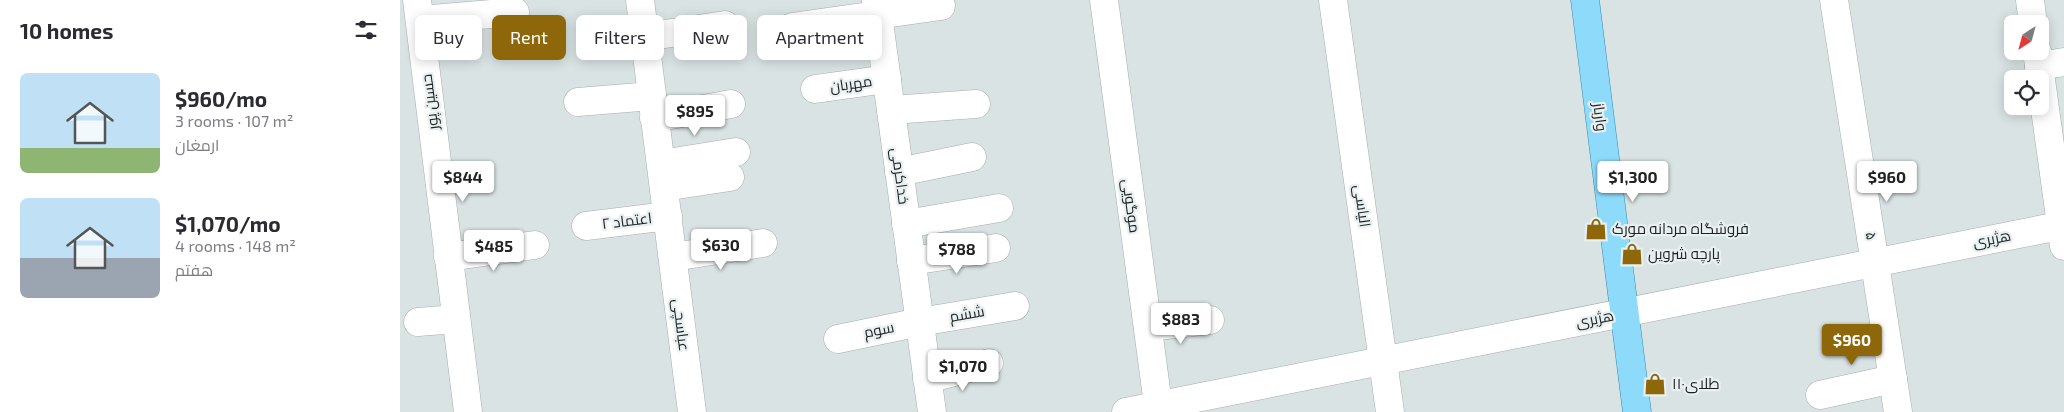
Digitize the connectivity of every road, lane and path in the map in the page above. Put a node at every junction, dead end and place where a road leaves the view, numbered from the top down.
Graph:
1 (640, 0) edge
2 (1104, 0) edge
3 (1333, 0) edge
4 (1585, 0) edge
5 (1834, 0) edge
6 (2030, 0) edge
7 (941, 6) dead end
8 (877, 7) edge
9 (418, 10) edge
10 (515, 12) dead end
11 (642, 15) edge
12 (843, 15) edge
13 (2032, 15) edge
14 (648, 60) edge
15 (2047, 60) edge
16 (887, 79) junction
17 (815, 88) dead end
18 (578, 102) dead end
19 (731, 104) dead end
20 (976, 104) dead end
21 (653, 107) junction
22 (891, 110) junction
23 (972, 157) dead end
24 (733, 165) dead end
25 (899, 172) junction
26 (663, 175) junction
27 (999, 208) dead end
28 (668, 216) junction
29 (906, 224) junction
30 (586, 226) dead end
31 (2063, 232) edge
32 (763, 244) dead end
33 (535, 245) dead end
34 (996, 248) dead end
35 (448, 257) junction
36 (673, 257) junction
37 (911, 261) junction
38 (1875, 263) junction
39 (1015, 306) dead end
40 (1626, 312) junction
41 (456, 319) junction
42 (1210, 320) dead end
43 (418, 322) dead end
44 (920, 322) junction
45 (1148, 327) junction
46 (838, 339) dead end
47 (1383, 361) junction
48 (989, 364) dead end
49 (1893, 379) junction
50 (927, 380) junction
51 (1820, 395) dead end
52 (1159, 409) edge
53 (468, 412) edge
54 (692, 412) edge
55 (932, 412) edge
56 (1126, 412) edge
57 (1390, 412) edge
58 (1637, 412) edge
59 (1898, 412) edge

1 - 11 street, عباسچی
2 - 45 street, موگویی
3 - 47 street, الیاسی
4 - 40 main road, وارباز
5 - 38 street, ۵
6 - 13 street
7 - 8 street
8 - 12 street
8 - 16 street, خداکرمی
9 - 10 street
9 - 35 street, حسین پور
14 - 21 street, عباسچی
15 - 31 street
16 - 17 street, مهربان
16 - 22 street, خداکرمی
18 - 21 street
19 - 21 street
20 - 22 street
21 - 26 street, عباسچی
22 - 25 street, خداکرمی
23 - 25 street
24 - 26 street
25 - 29 street, خداکرمی
26 - 28 street, عباسچی
27 - 29 street
28 - 30 street, اعتماد ۲
28 - 36 street, عباسچی
29 - 37 street, خداکرمی
31 - 38 street, هژبری
32 - 36 street
33 - 35 street
34 - 37 street
35 - 41 street, حسین پور
36 - 54 street, عباسچی
37 - 44 street, خداکرمی
38 - 40 street, هژبری
38 - 49 street, ۵
39 - 44 street, ششم
40 - 47 street, هژبری
40 - 58 main road, وارباز
41 - 43 street
41 - 53 street, حسین پور
42 - 45 street
44 - 46 street, سوم
44 - 50 street, خداکرمی
45 - 52 street, موگویی
47 - 52 street, هژبری
47 - 57 street, الیاسی
48 - 50 street
49 - 51 street
49 - 59 street, ۵
50 - 55 street, خداکرمی
52 - 56 street, هژبری

